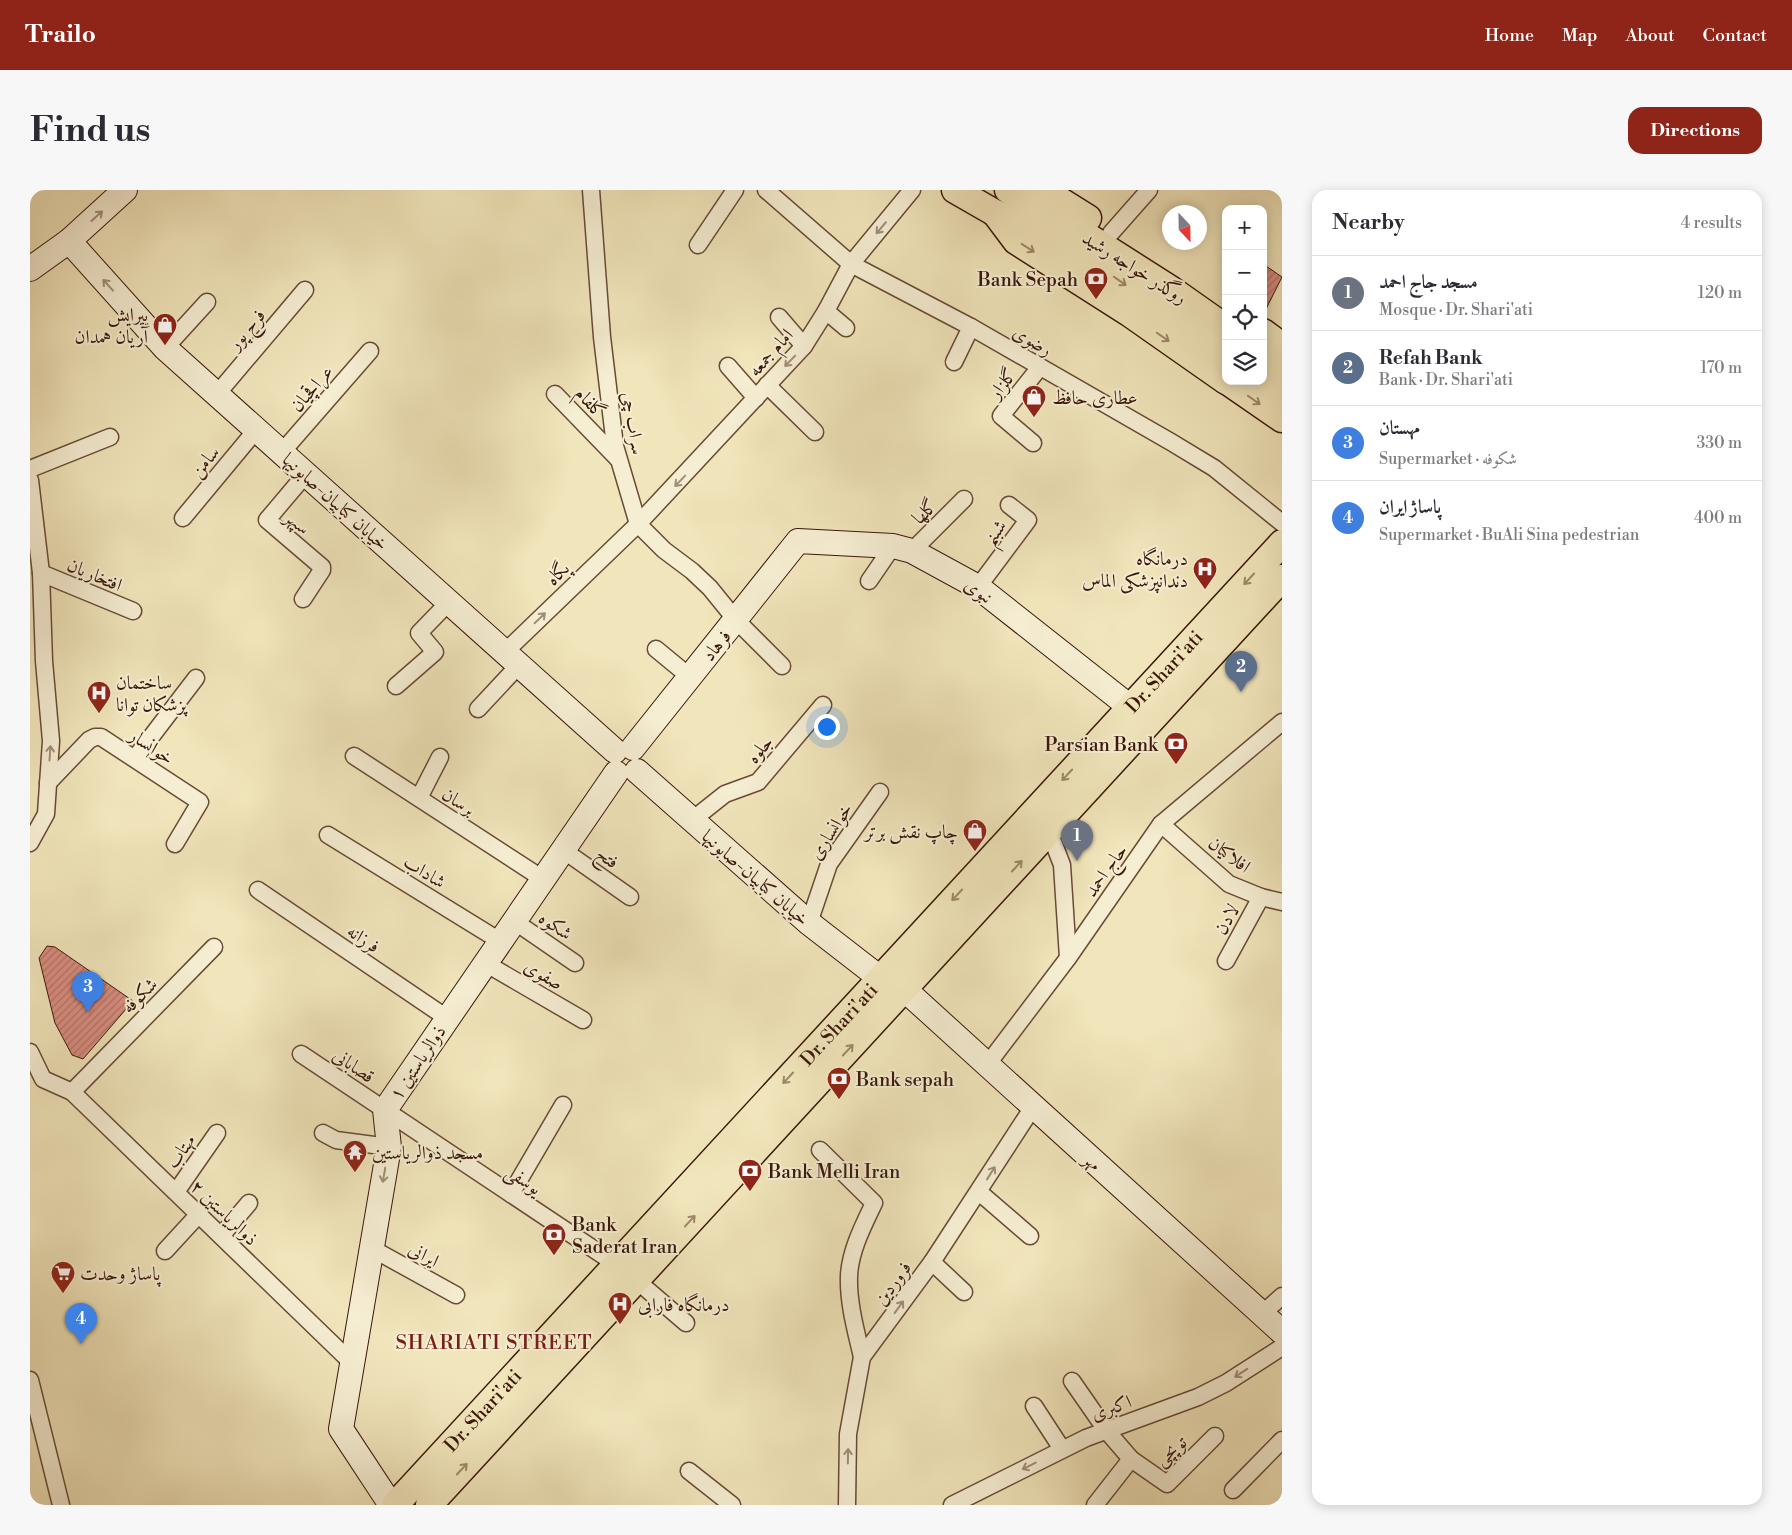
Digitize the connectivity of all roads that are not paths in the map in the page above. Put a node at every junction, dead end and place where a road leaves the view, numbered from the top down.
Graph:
1 (125, 190) edge
2 (591, 190) edge
3 (735, 190) edge
4 (766, 190) edge
5 (912, 190) edge
6 (955, 190) edge
7 (1008, 190) edge
8 (1149, 190) edge
9 (1034, 209) edge
10 (995, 212) junction
11 (1111, 233) junction
12 (69, 241) junction
13 (698, 245) dead end
14 (851, 264) junction
15 (30, 269) edge
16 (306, 290) dead end
17 (207, 302) dead end
18 (1222, 303) edge
19 (826, 311) junction
20 (779, 317) dead end
21 (1222, 325) edge
22 (971, 327) junction
23 (846, 328) dead end
24 (1267, 335) edge
25 (804, 346) junction
26 (1282, 346) edge
27 (165, 348) junction
28 (370, 351) dead end
29 (1222, 352) edge
30 (1267, 359) edge
31 (954, 362) dead end
32 (728, 366) dead end
33 (1040, 367) junction
34 (1282, 370) edge
35 (1222, 378) edge
36 (1233, 385) edge
37 (1265, 385) edge
38 (762, 392) junction
39 (217, 394) junction
40 (555, 394) dead end
41 (1280, 414) edge
42 (256, 430) junction
43 (815, 432) dead end
44 (110, 436) dead end
45 (1032, 443) dead end
46 (282, 452) junction
47 (619, 460) junction
48 (30, 469) edge
49 (306, 475) junction
50 (30, 480) edge
51 (964, 499) dead end
52 (1009, 505) dead end
53 (183, 518) dead end
54 (1282, 523) edge
55 (638, 524) junction
56 (798, 541) joint
57 (1282, 543) edge
58 (902, 549) junction
59 (41, 573) junction
60 (1282, 578) edge
61 (869, 581) dead end
62 (978, 587) junction
63 (303, 600) dead end
64 (449, 602) junction
65 (133, 611) dead end
66 (37, 617) edge
67 (736, 620) junction
68 (656, 649) dead end
69 (512, 659) junction
70 (782, 666) dead end
71 (690, 677) junction
72 (196, 678) dead end
73 (396, 686) dead end
74 (823, 705) dead end
75 (1130, 707) junction
76 (478, 709) dead end
77 (1282, 722) edge
78 (354, 756) dead end
79 (440, 757) dead end
80 (135, 758) junction
81 (625, 761) junction
82 (48, 783) junction
83 (880, 792) dead end
84 (418, 798) junction
85 (691, 821) junction
86 (1162, 824) junction
87 (1049, 831) junction
88 (328, 834) dead end
89 (30, 843) edge
90 (175, 844) dead end
91 (563, 850) junction
92 (543, 879) junction
93 (258, 890) dead end
94 (630, 897) dead end
95 (1261, 897) junction
96 (1282, 902) edge
97 (514, 921) junction
98 (809, 923) junction
99 (500, 941) junction
100 (214, 947) dead end
101 (1068, 958) junction
102 (1226, 961) dead end
103 (485, 963) junction
104 (575, 963) dead end
105 (880, 978) junction
106 (904, 989) junction
107 (447, 1018) junction
108 (583, 1020) dead end
109 (30, 1052) edge
110 (301, 1054) dead end
111 (987, 1065) junction
112 (72, 1092) junction
113 (563, 1105) dead end
114 (1033, 1106) junction
115 (385, 1110) junction
116 (217, 1133) dead end
117 (323, 1133) dead end
118 (389, 1147) junction
119 (820, 1150) dead end
120 (176, 1192) junction
121 (979, 1192) junction
122 (511, 1194) junction
123 (249, 1203) dead end
124 (199, 1214) junction
125 (221, 1236) junction
126 (1030, 1236) dead end
127 (371, 1248) junction
128 (165, 1251) dead end
129 (932, 1262) junction
130 (626, 1272) junction
131 (964, 1292) dead end
132 (456, 1295) dead end
133 (1282, 1296) edge
134 (1262, 1314) junction
135 (686, 1323) dead end
136 (1282, 1332) edge
137 (1282, 1347) edge
138 (862, 1357) junction
139 (351, 1362) junction
140 (30, 1380) edge
141 (1072, 1381) dead end
142 (1034, 1406) dead end
143 (1106, 1430) junction
144 (1215, 1436) dead end
145 (1282, 1440) edge
146 (1062, 1450) junction
147 (1130, 1459) junction
148 (690, 1471) dead end
149 (1233, 1490) dead end
150 (429, 1493) edge
151 (61, 1505) edge
152 (393, 1505) edge
153 (732, 1505) edge
154 (847, 1505) edge
155 (952, 1505) edge
156 (1095, 1505) edge

12 -> 1 street
2 - 47 street, سراب چی
3 - 13 street
4 - 14 street, رضوی
5 -> 14 street, امام جمعه
6 - 10 main road
7 - 9 main road
8 - 11 street
9 - 10 main road
9 - 11 main road
9 - 21 main road, روگذر خواجه رشید
9 -> 29 main road, روگذر خواجه رشید
10 -> 35 main road
11 - 18 main road
12 - 15 street
27 -> 12 street, خیابان کبابیان-صابونیها
14 - 19 street, امام جمعه
14 - 22 street, رضوی
16 - 39 street, فرح پور
17 - 27 street
19 - 23 street
19 - 25 street, امام جمعه
20 - 25 street
22 - 31 street
22 - 33 street, رضوی
24 - 26 main road
25 -> 38 street, امام جمعه
27 - 39 street, خیابان کبابیان-صابونیها
28 - 46 street, عراقچیان
30 - 34 main road
32 - 38 street
33 - 45 street, گلزار
33 - 54 street, رضوی
36 -> 41 main road
37 - 41 main road
38 - 43 street
38 -> 55 street, امام جمعه
39 - 42 street, خیابان کبابیان-صابونیها
40 - 47 street, گلفام
42 - 46 street, خیابان کبابیان-صابونیها
42 - 53 street, سامن
44 - 48 street
46 - 49 street, خیابان کبابیان-صابونیها
47 - 55 street, سراب چی
49 - 63 street, سپهر
49 - 64 street, خیابان کبابیان-صابونیها
50 - 59 street
51 - 58 street, گلها
52 - 62 street, شبنم
55 - 67 street, سراب چی
69 -> 55 street, پگاه
56 - 58 street, نبوی
56 - 67 street, فرهاد
57 -> 75 main road, Dr. Shari'ati
58 - 61 street, گلها
58 - 62 street, نبوی
59 - 65 street, افتخاریان
59 - 66 street
60 - 87 main road, Dr. Shari'ati
62 - 75 street, نبوی
64 - 69 street, خیابان کبابیان-صابونیها
64 - 73 street
82 -> 66 street
67 - 70 street, سراب چی
67 - 71 street, فرهاد
68 - 71 street
69 - 76 street, پگاه
69 - 81 street, خیابان کبابیان-صابونیها
71 - 81 street, فرهاد
72 - 80 street
74 - 85 street, جلوه
75 -> 105 main road, Dr. Shari'ati
77 - 86 street, حاج احمد
78 - 84 street, برسان
79 - 84 street
80 - 82 street, خوانسار
80 - 90 street, خوانسار
81 - 85 street, خیابان کبابیان-صابونیها
81 - 91 street, ذوالریاستین ۱
82 - 89 street
83 - 98 street, خوانساری
84 - 92 street, برسان
85 - 98 street, خیابان کبابیان-صابونیها
86 - 95 street, افلاکیان
86 - 101 street, حاج احمد
87 - 101 street
106 -> 87 main road, Dr. Shari'ati
88 - 99 street, شاداب
91 - 92 street, ذوالریاستین ۱
91 - 94 street, فتح
92 - 97 street, ذوالریاستین ۱
93 - 107 street, فرزانه
95 - 96 street, افلاکیان
95 - 102 street, لادن
97 - 99 street, ذوالریاستین ۱
97 - 104 street, شکوه
98 - 105 street, خیابان کبابیان-صابونیها
99 - 103 street, ذوالریاستین ۱
100 - 112 street, شکوفه
101 - 111 street, حاج احمد
103 - 107 street, ذوالریاستین ۱
103 - 108 street, صفوی
105 -> 130 main road, Dr. Shari'ati
106 - 111 street, مهر
130 -> 106 main road, Dr. Shari'ati
107 - 115 street, ذوالریاستین ۱
109 - 112 street, ذوالریاستین ۲
110 - 115 street, قصابانی
111 - 114 street, مهر
112 - 120 street, ذوالریاستین ۲
113 - 122 street
121 -> 114 street, فروردین
114 - 134 street, مهر
115 - 118 street, ذوالریاستین ۱
115 - 122 street, یوسفی
116 - 120 street, مهتاب
117 - 118 street
118 -> 127 street, ذوالریاستین ۱
119 - 138 street
120 - 124 street, ذوالریاستین ۲
121 - 126 street
121 - 129 street, فروردین
122 - 130 street, یوسفی
123 - 125 street
124 - 125 street, ذوالریاستین ۲
124 - 128 street
125 - 139 street, ذوالریاستین ۲
127 - 132 street, ایرانی
127 - 139 street, ذوالریاستین ۱
129 - 131 street
138 -> 129 street, فروردین
130 - 135 street, یوسفی
130 - 150 main road, Dr. Shari'ati
133 - 134 street
134 - 136 street, مهر
137 -> 143 street, اکبری
154 -> 138 street, فروردین
139 - 152 street, ذوالریاستین ۱
140 - 151 street
141 - 143 street, توپچی
142 - 146 street
143 - 146 street, اکبری
143 - 147 street, توپچی
144 - 147 street, توپچی
145 - 149 street
146 -> 155 street, اکبری
147 - 156 street
148 - 153 street
150 - 152 main road, Dr. Shari'ati

